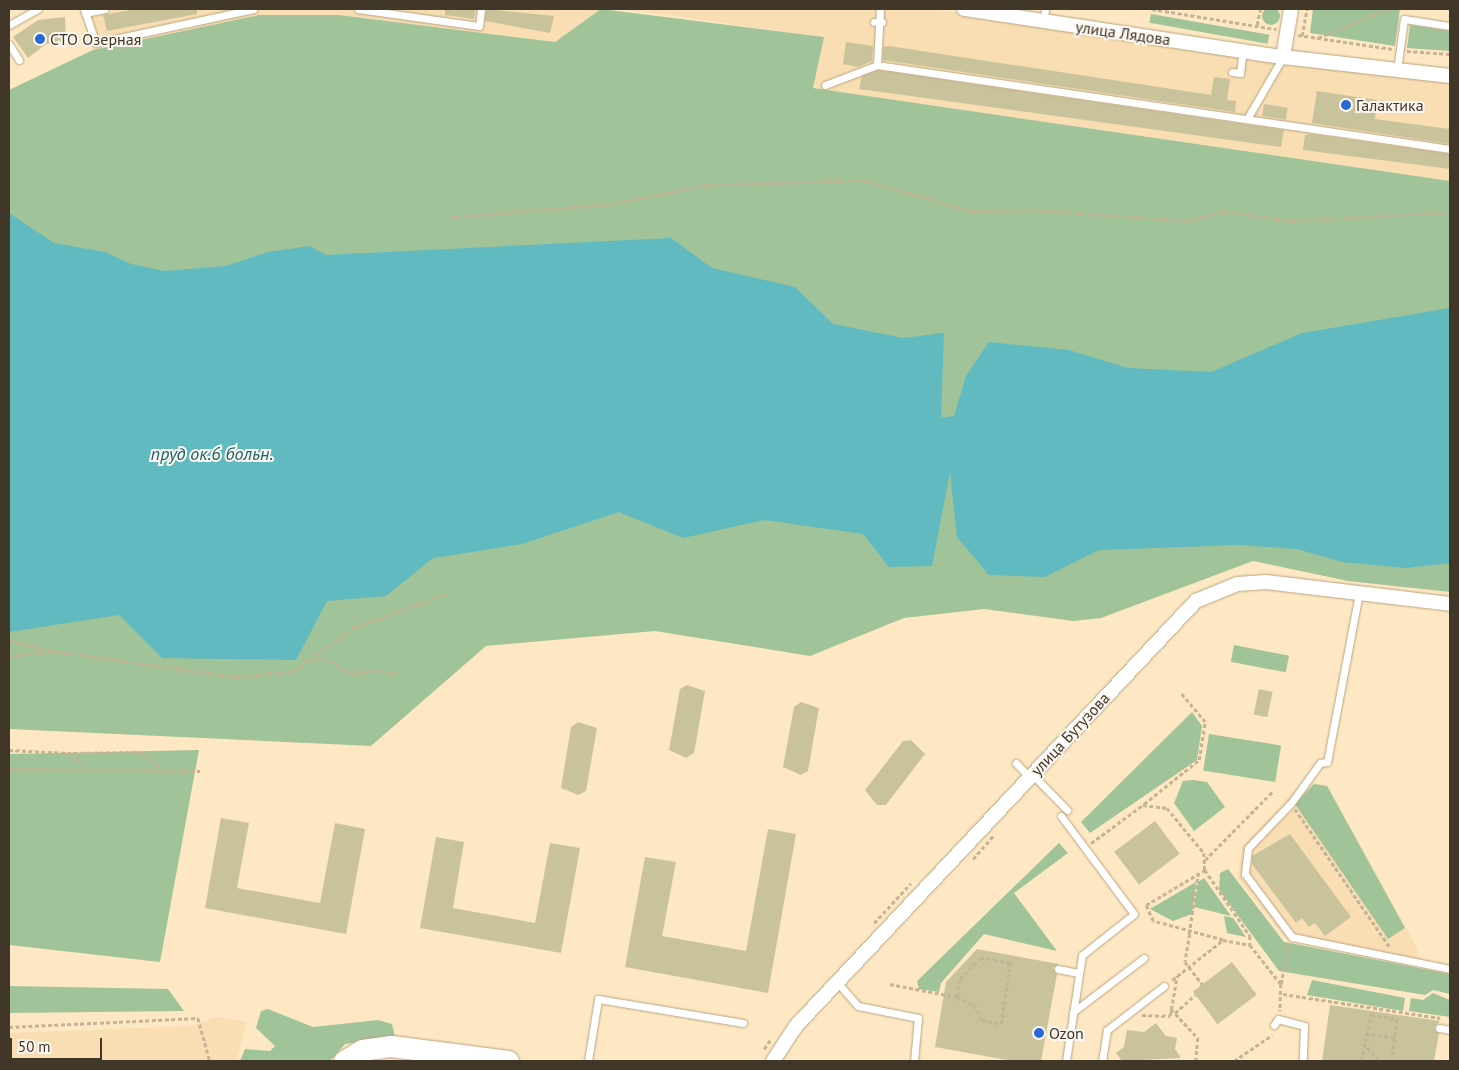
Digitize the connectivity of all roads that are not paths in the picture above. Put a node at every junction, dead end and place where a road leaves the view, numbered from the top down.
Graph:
1 (38, 9) edge
2 (105, 9) edge
3 (254, 9) edge
4 (358, 9) edge
5 (481, 9) edge
6 (880, 9) edge
7 (964, 9) edge
8 (1291, 9) edge
9 (85, 11) edge
10 (1044, 15) edge
11 (9, 25) edge
12 (1450, 26) edge
13 (9, 44) edge
14 (1243, 50) junction
15 (1282, 57) junction
16 (19, 60) dead end
17 (877, 65) junction
18 (1397, 70) junction
19 (1232, 72) dead end
20 (1450, 76) edge
21 (825, 84) dead end
22 (1247, 119) junction
23 (1450, 148) edge
24 (1359, 593) junction
25 (1450, 604) edge
26 (1016, 763) dead end
27 (1032, 777) junction
28 (1144, 958) dead end
29 (1058, 969) dead end
30 (1450, 969) edge
31 (1079, 973) junction
32 (837, 982) junction
33 (1164, 986) road end
34 (1073, 1012) junction
35 (743, 1023) dead end
36 (1274, 1025) dead end
37 (344, 1061) edge
38 (508, 1061) edge
39 (588, 1061) edge
40 (773, 1061) edge
41 (914, 1061) edge
42 (1066, 1061) edge
43 (1102, 1061) edge
44 (1303, 1061) edge

1 - 11 lane
2 - 9 lane
3 - 9 lane
4 - 5 lane
6 - 17 lane
7 - 10 street, улица Лядова
8 - 15 street
10 - 14 street, улица Лядова
12 - 18 lane
13 - 16 lane
14 - 15 street, улица Лядова
14 - 19 lane
15 - 18 street, улица Лядова
15 - 22 lane
17 - 21 lane
17 - 22 lane
18 - 20 street, улица Лядова
22 - 23 lane
24 - 25 street, улица Бутузова
24 - 27 street, улица Бутузова
24 - 30 lane
26 - 27 lane
27 - 31 lane
27 - 32 street, улица Бутузова
28 - 34 lane
29 - 31 lane
31 - 34 lane
32 - 40 street, улица Бутузова
32 - 41 lane
33 - 43 lane
34 - 42 lane
35 - 39 lane
36 - 44 lane
37 - 38 main road

